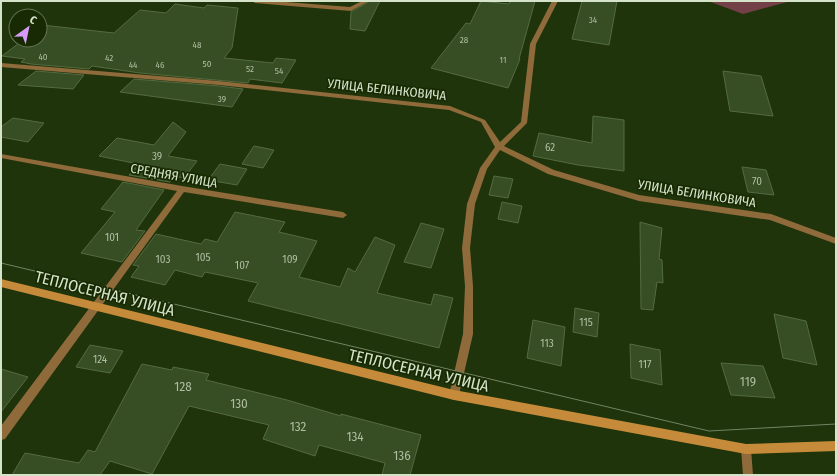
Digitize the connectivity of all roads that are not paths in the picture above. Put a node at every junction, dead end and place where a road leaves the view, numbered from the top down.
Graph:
1 (256, 1) edge
2 (366, 1) edge
3 (554, 1) edge
4 (1, 65) edge
5 (499, 147) junction
6 (1, 156) edge
7 (182, 189) junction
8 (343, 215) dead end
9 (836, 241) edge
10 (1, 283) edge
11 (96, 306) junction
12 (454, 395) junction
13 (1, 435) edge
14 (836, 446) edge
15 (746, 449) junction
16 (748, 475) edge

1 - 2 street
3 - 5 street
4 - 5 street, УЛИЦА БЕЛИНКОВИЧА
5 - 9 street, УЛИЦА БЕЛИНКОВИЧА
5 - 12 street
6 - 7 street, СРЕДНЯЯ УЛИЦА
7 - 8 street, СРЕДНЯЯ УЛИЦА
7 - 11 street
10 - 11 main road, ТЕПЛОСЕРНАЯ УЛИЦА
11 - 12 main road, ТЕПЛОСЕРНАЯ УЛИЦА
11 - 13 street
12 - 15 main road, ТЕПЛОСЕРНАЯ УЛИЦА
14 - 15 main road, ТЕПЛОСЕРНАЯ УЛИЦА
15 - 16 street

